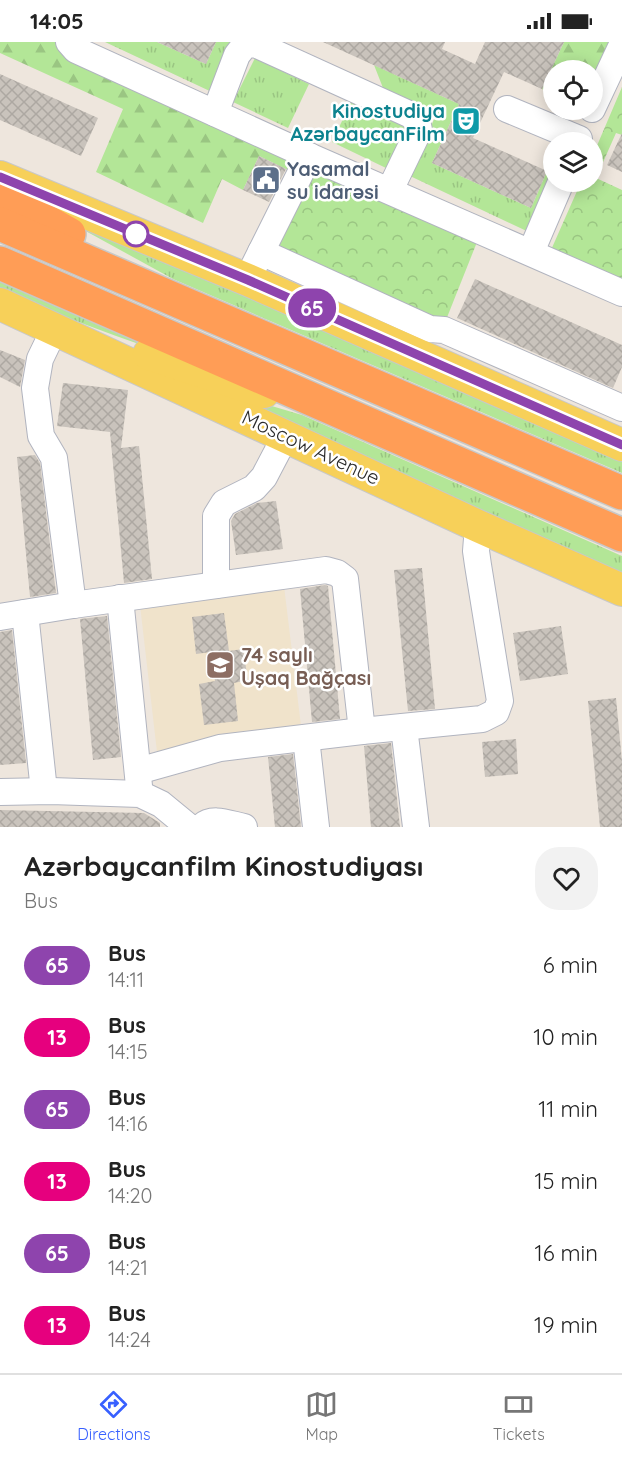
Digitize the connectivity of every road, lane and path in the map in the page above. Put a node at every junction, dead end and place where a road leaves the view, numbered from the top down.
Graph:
1 (69, 42) edge
2 (622, 45) edge
3 (603, 86) edge
4 (507, 110) dead end
5 (215, 112) junction
6 (557, 132) edge
7 (309, 156) junction
8 (0, 177) edge
9 (390, 190) junction
10 (557, 192) edge
11 (0, 195) edge
12 (0, 224) edge
13 (261, 252) junction
14 (531, 252) junction
15 (0, 263) edge
16 (248, 280) junction
17 (622, 293) edge
18 (0, 304) edge
19 (209, 314) junction
20 (54, 330) junction
21 (622, 408) edge
22 (286, 435) junction
23 (402, 439) junction
24 (622, 445) edge
25 (622, 493) edge
26 (478, 526) junction
27 (622, 535) edge
28 (216, 585) junction
29 (622, 590) edge
30 (120, 598) junction
31 (73, 605) junction
32 (25, 613) junction
33 (0, 617) edge
34 (404, 727) junction
35 (362, 731) junction
36 (306, 738) junction
37 (139, 783) junction
38 (44, 791) junction
39 (0, 792) edge
40 (189, 827) edge
41 (201, 827) edge
42 (244, 827) edge
43 (316, 827) edge
44 (416, 827) edge

1 - 5 lane
2 - 3 lane
4 - 6 lane
5 - 7 lane
5 - 9 lane
7 - 9 lane
7 - 13 lane
8 - 16 main road
9 - 14 lane
10 - 14 lane
11 - 19 highway
12 - 19 highway
13 - 16 lane
13 - 21 lane
14 - 17 lane
15 - 23 highway
16 - 24 main road
18 - 20 main road, Moscow Avenue
18 - 23 main road
19 - 25 highway
20 - 22 main road, Moscow Avenue
20 - 31 lane
22 - 26 main road, Moscow Avenue
22 - 28 lane
23 - 27 highway
26 - 29 main road, Moscow Avenue
26 - 34 lane
28 - 30 lane
28 - 35 lane
30 - 31 lane
30 - 37 lane
31 - 32 lane
32 - 33 lane
32 - 38 lane
34 - 35 lane
34 - 44 lane
35 - 36 lane
36 - 37 lane
36 - 43 lane
37 - 38 lane
37 - 40 lane
38 - 39 lane
41 - 42 lane

